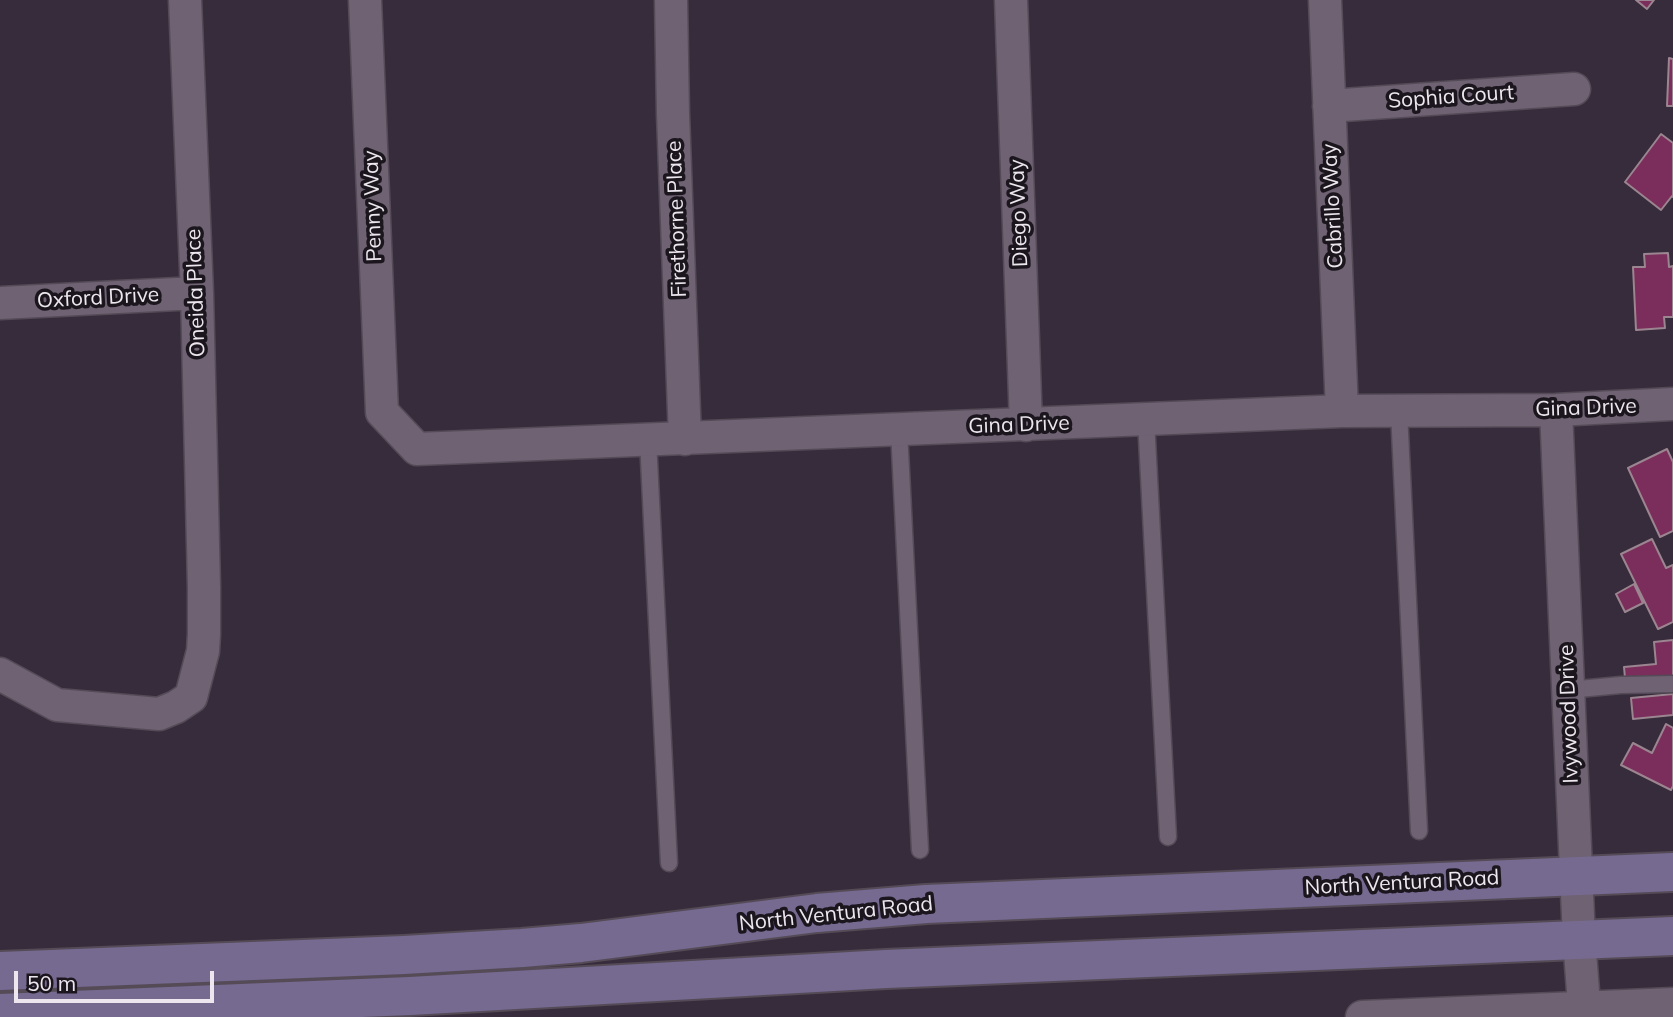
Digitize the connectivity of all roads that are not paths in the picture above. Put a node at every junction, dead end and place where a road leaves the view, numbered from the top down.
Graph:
1 (185, 0) edge
2 (365, 0) edge
3 (671, 0) edge
4 (1011, 0) edge
5 (1325, 0) edge
6 (1574, 89) dead end
7 (1329, 106) junction
8 (197, 293) junction
9 (0, 303) edge
10 (1673, 404) edge
11 (1342, 411) junction
12 (1399, 411) junction
13 (1556, 411) junction
14 (382, 412) joint
15 (1146, 420) junction
16 (1026, 425) junction
17 (899, 430) junction
18 (685, 439) junction
19 (648, 440) junction
20 (0, 674) edge
21 (1673, 684) edge
22 (1568, 690) junction
23 (1419, 831) dead end
24 (1168, 837) dead end
25 (920, 850) dead end
26 (669, 863) dead end
27 (1673, 872) edge
28 (1576, 876) junction
29 (1673, 936) edge
30 (1578, 939) junction
31 (0, 971) edge
32 (1673, 1003) edge
33 (1585, 1012) edge
34 (0, 1013) edge
35 (1362, 1017) edge

1 - 8 street, Oneida Place
2 - 14 street, Penny Way
3 - 18 street, Firethorne Place
4 - 16 street, Diego Way
5 - 7 street, Cabrillo Way
6 - 7 street, Sophia Court
7 - 11 street, Cabrillo Way
8 - 9 street, Oxford Drive
8 - 20 street, Oneida Place
10 - 13 street, Gina Drive
11 - 12 street, Gina Drive
11 - 15 street, Gina Drive
12 - 13 street, Gina Drive
12 - 23 lane
13 - 22 street, Ivywood Drive
14 - 19 street, Gina Drive
15 - 16 street, Gina Drive
15 - 24 lane
16 - 17 street, Gina Drive
17 - 18 street, Gina Drive
17 - 25 lane
18 - 19 street, Gina Drive
19 - 26 lane
21 - 22 lane
22 - 28 street, Ivywood Drive
27 - 28 main road, North Ventura Road
28 - 30 street, Ivywood Drive
28 - 31 main road, North Ventura Road
29 - 30 main road
30 - 33 street, Ivywood Drive
30 - 34 main road
32 - 33 street
33 - 35 street

